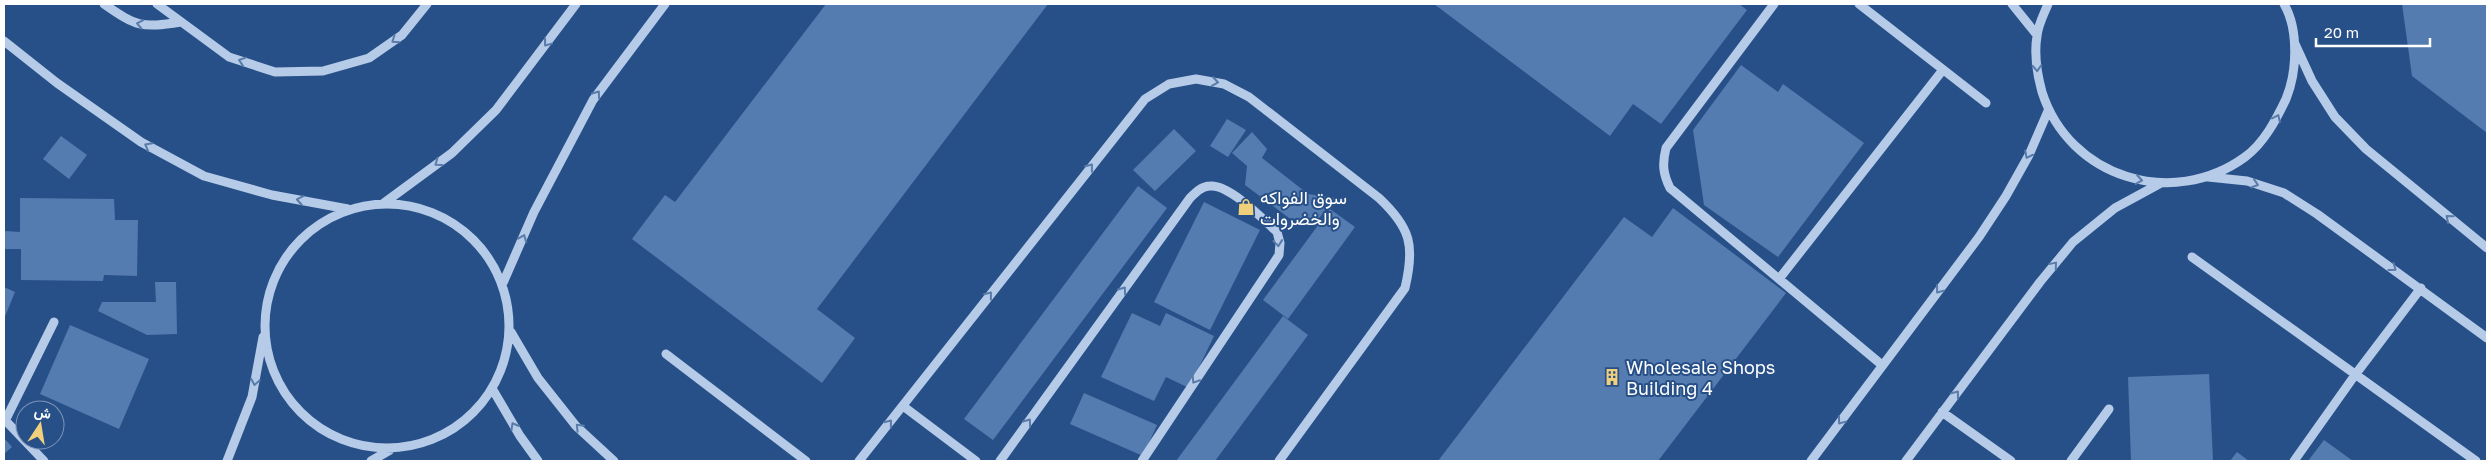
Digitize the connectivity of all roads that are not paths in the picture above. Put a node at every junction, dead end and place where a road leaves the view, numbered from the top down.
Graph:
1 (104, 4) edge
2 (157, 4) edge
3 (427, 4) edge
4 (576, 4) edge
5 (665, 4) edge
6 (1774, 4) edge
7 (1859, 4) edge
8 (2012, 4) edge
9 (2048, 4) edge
10 (2287, 6) edge
11 (181, 22) junction
12 (2037, 35) junction
13 (4, 41) edge
14 (2294, 42) junction
15 (1942, 72) junction
16 (1986, 103) dead end
17 (2048, 111) junction
18 (2207, 177) junction
19 (2161, 183) junction
20 (384, 203) junction
21 (348, 209) junction
22 (2487, 248) edge
23 (2192, 257) dead end
24 (1779, 279) junction
25 (504, 283) junction
26 (2421, 288) junction
27 (54, 322) dead end
28 (511, 332) junction
29 (264, 334) junction
30 (2487, 338) edge
31 (666, 354) dead end
32 (1882, 365) junction
33 (2355, 375) junction
34 (493, 390) junction
35 (903, 406) junction
36 (2109, 409) dead end
37 (1942, 412) junction
38 (4, 420) edge
39 (390, 450) junction
40 (44, 461) edge
41 (227, 461) edge
42 (371, 461) edge
43 (538, 461) edge
44 (614, 461) edge
45 (806, 461) edge
46 (859, 461) edge
47 (976, 461) edge
48 (1000, 461) edge
49 (1142, 461) edge
50 (1279, 461) edge
51 (1811, 461) edge
52 (1906, 461) edge
53 (2011, 461) edge
54 (2071, 461) edge
55 (2294, 461) edge
56 (2476, 461) edge

11 -> 1 street
2 - 11 street
3 -> 11 street
4 -> 20 street
25 -> 5 street
6 - 24 street
7 - 15 street
8 - 12 street
9 - 12 street
10 - 14 street
12 -> 17 street
21 -> 13 street
18 -> 14 street
22 -> 14 street
15 - 16 street
15 - 24 street
17 -> 19 street
17 -> 32 street
18 - 19 street
18 -> 26 street
37 -> 19 street
20 - 21 street
20 - 25 street
21 - 29 street
23 - 33 street
24 - 32 street
25 - 28 street
26 - 30 street
26 - 33 street
27 - 38 street
28 - 34 street
44 -> 28 street
29 - 39 street
29 -> 41 street
31 - 45 street
32 -> 51 street
33 - 55 street
33 - 56 street
34 - 39 street
43 -> 34 street
46 -> 35 street
35 - 47 street
35 -> 50 street
36 - 54 street
37 - 52 street
37 - 53 street
38 - 40 street
39 - 42 street
48 -> 49 street

